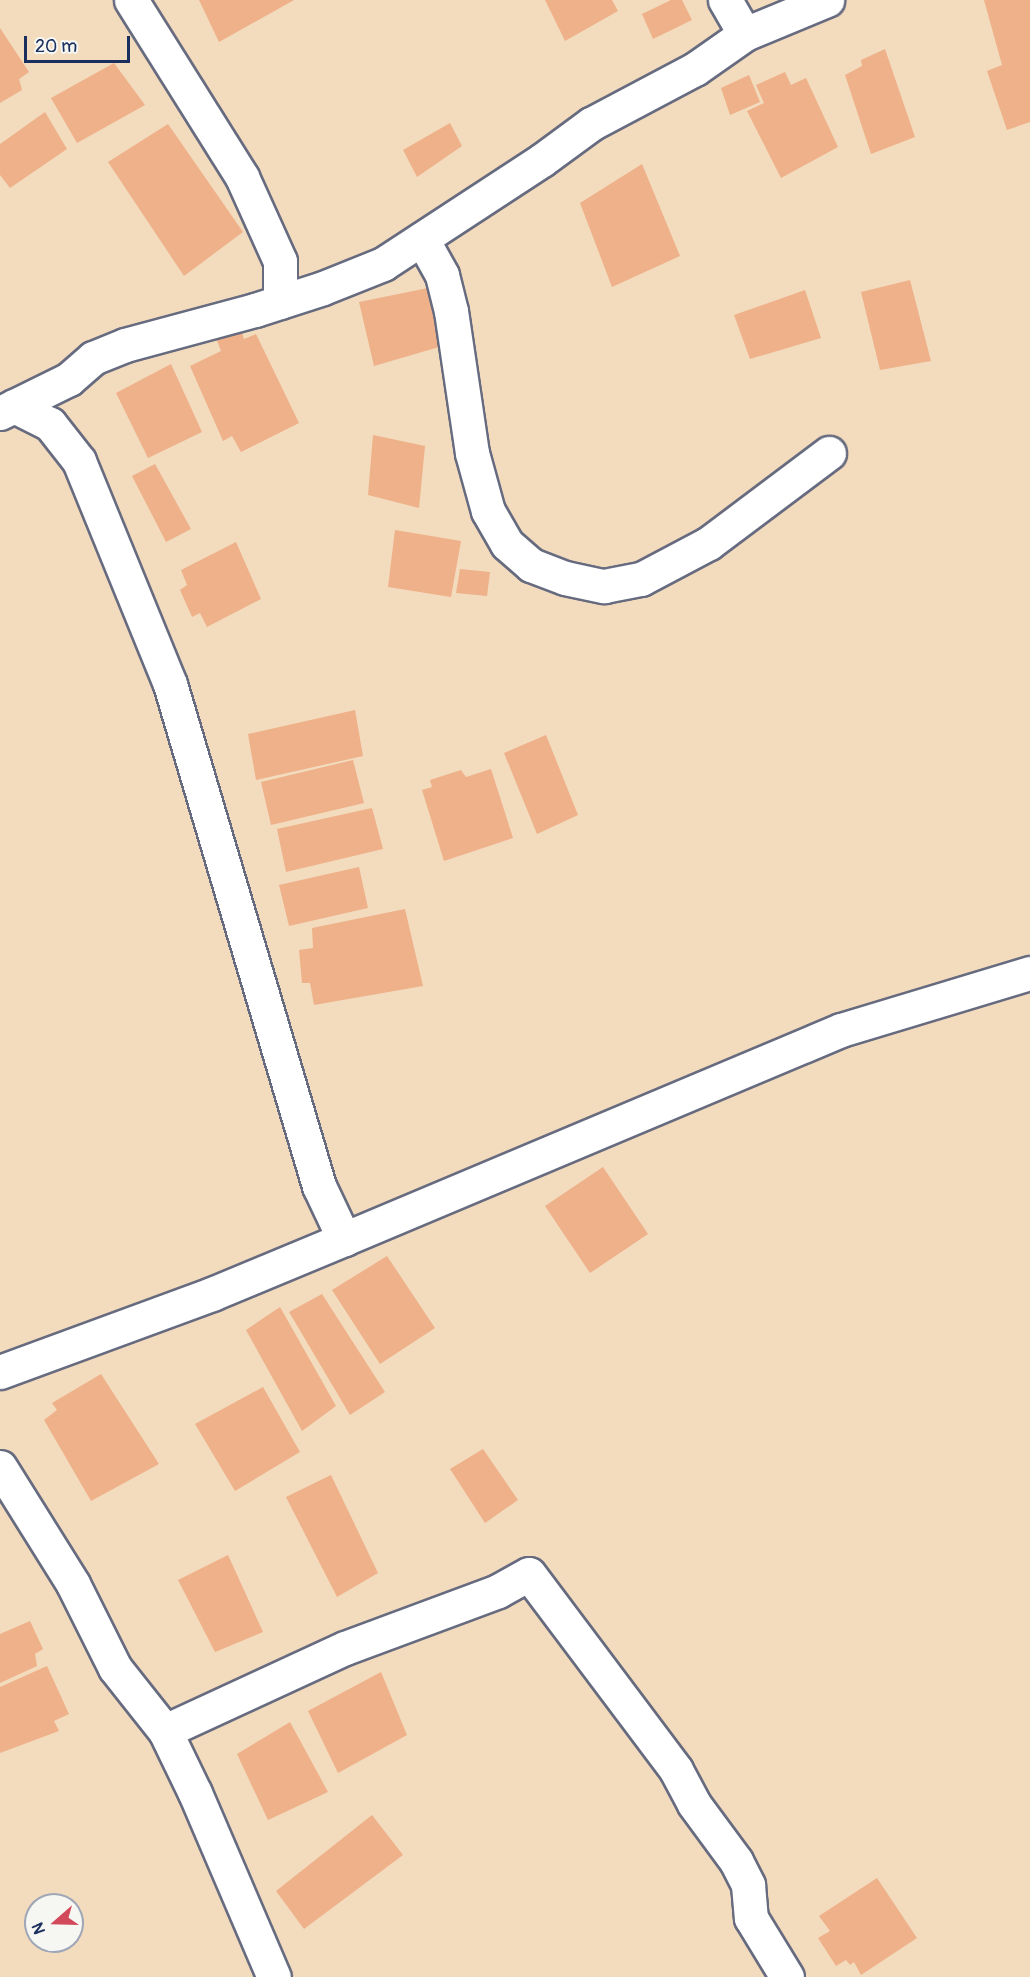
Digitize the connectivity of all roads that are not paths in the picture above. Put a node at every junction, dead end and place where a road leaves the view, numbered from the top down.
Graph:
1 (131, 0) edge
2 (725, 0) edge
3 (827, 0) edge
4 (745, 34) junction
5 (422, 239) junction
6 (280, 302) junction
7 (7, 409) edge
8 (829, 453) dead end
9 (1030, 973) edge
10 (344, 1239) junction
11 (0, 1372) edge
12 (0, 1467) edge
13 (165, 1731) junction
14 (274, 1977) edge
15 (787, 1977) edge

1 - 6 street
2 - 4 street
3 - 4 street
4 - 5 street
5 - 6 street
5 - 8 street
6 - 7 street
7 - 10 street
9 - 10 street
10 - 11 street
12 - 13 street
13 - 14 street
13 - 15 street

